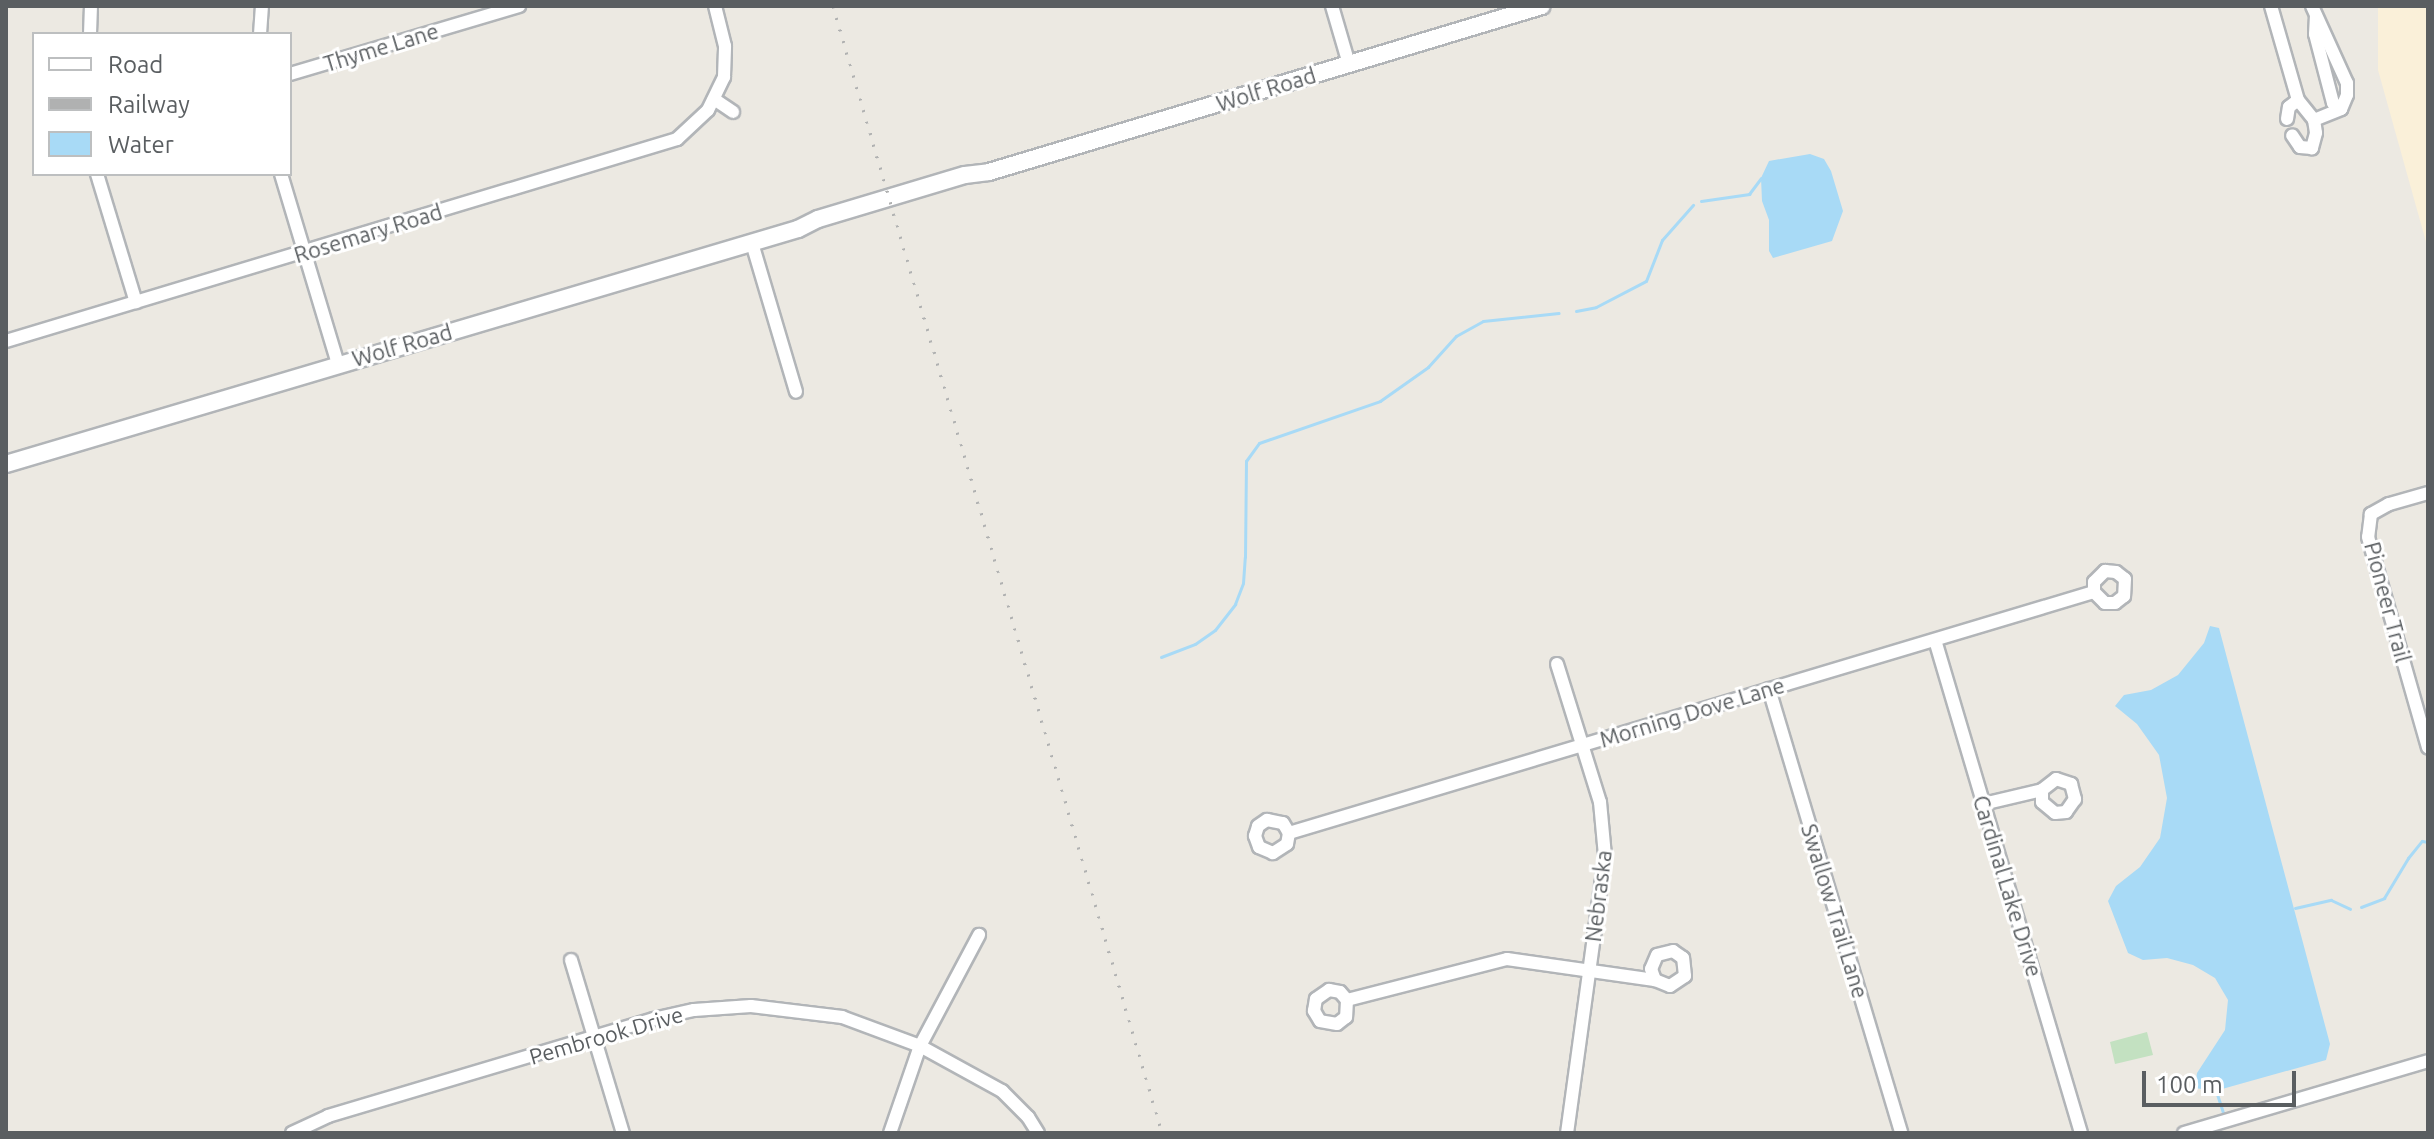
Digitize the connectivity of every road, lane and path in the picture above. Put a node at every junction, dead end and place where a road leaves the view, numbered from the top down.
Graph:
1 (91, 6) edge
2 (262, 6) edge
3 (519, 6) edge
4 (715, 6) edge
5 (1332, 6) edge
6 (1542, 6) edge
7 (2271, 6) edge
8 (2314, 11) edge
9 (90, 32) edge
10 (260, 32) edge
11 (1349, 64) junction
12 (292, 73) edge
13 (714, 99) junction
14 (2298, 100) junction
15 (733, 112) dead end
16 (2287, 119) dead end
17 (2314, 120) junction
18 (2292, 135) dead end
19 (98, 176) edge
20 (282, 176) edge
21 (752, 243) junction
22 (305, 252) junction
23 (136, 302) junction
24 (6, 341) edge
25 (338, 364) junction
26 (796, 392) dead end
27 (6, 464) edge
28 (2428, 493) edge
29 (2094, 592) dead end
30 (1935, 640) junction
31 (1557, 664) dead end
32 (1769, 689) junction
33 (1582, 744) junction
34 (2428, 748) edge
35 (2042, 790) dead end
36 (1983, 804) junction
37 (1289, 833) dead end
38 (979, 935) dead end
39 (571, 960) dead end
40 (1588, 971) junction
41 (1655, 980) dead end
42 (1347, 1000) dead end
43 (594, 1037) junction
44 (920, 1046) junction
45 (2428, 1061) edge
46 (292, 1133) edge
47 (623, 1133) edge
48 (890, 1133) edge
49 (1038, 1133) edge
50 (1567, 1133) edge
51 (1901, 1133) edge
52 (2081, 1133) edge
53 (2184, 1133) edge

1 - 9 street
2 - 10 street
3 - 12 street, Thyme Lane
4 - 13 street
5 - 11 street
6 - 11 main road, Wolf Road
7 - 14 street
8 - 17 street
11 - 21 main road, Wolf Road
13 - 15 street
13 - 22 street, Rosemary Road
14 - 16 street
14 - 17 street
17 - 18 street
19 - 23 street
20 - 22 street
21 - 25 main road, Wolf Road
21 - 26 street
22 - 23 street, Rosemary Road
22 - 25 street
23 - 24 street, Rosemary Road
25 - 27 main road, Wolf Road
28 - 34 street, Pioneer Trail
29 - 30 street, Morning Dove Lane
30 - 32 street, Morning Dove Lane
30 - 36 street, Cardinal Lake Drive
31 - 33 street, Nebraska
32 - 33 street, Morning Dove Lane
32 - 51 street, Swallow Trail Lane
33 - 37 street, Morning Dove Lane
33 - 40 street, Nebraska
35 - 36 street
36 - 52 street, Cardinal Lake Drive
38 - 44 street
39 - 43 street
40 - 41 street
40 - 42 street
40 - 50 street, Nebraska
43 - 44 street, Pembrook Drive
43 - 46 street, Pembrook Drive
43 - 47 street
44 - 48 street
44 - 49 street, Pembrook Drive
45 - 53 street

